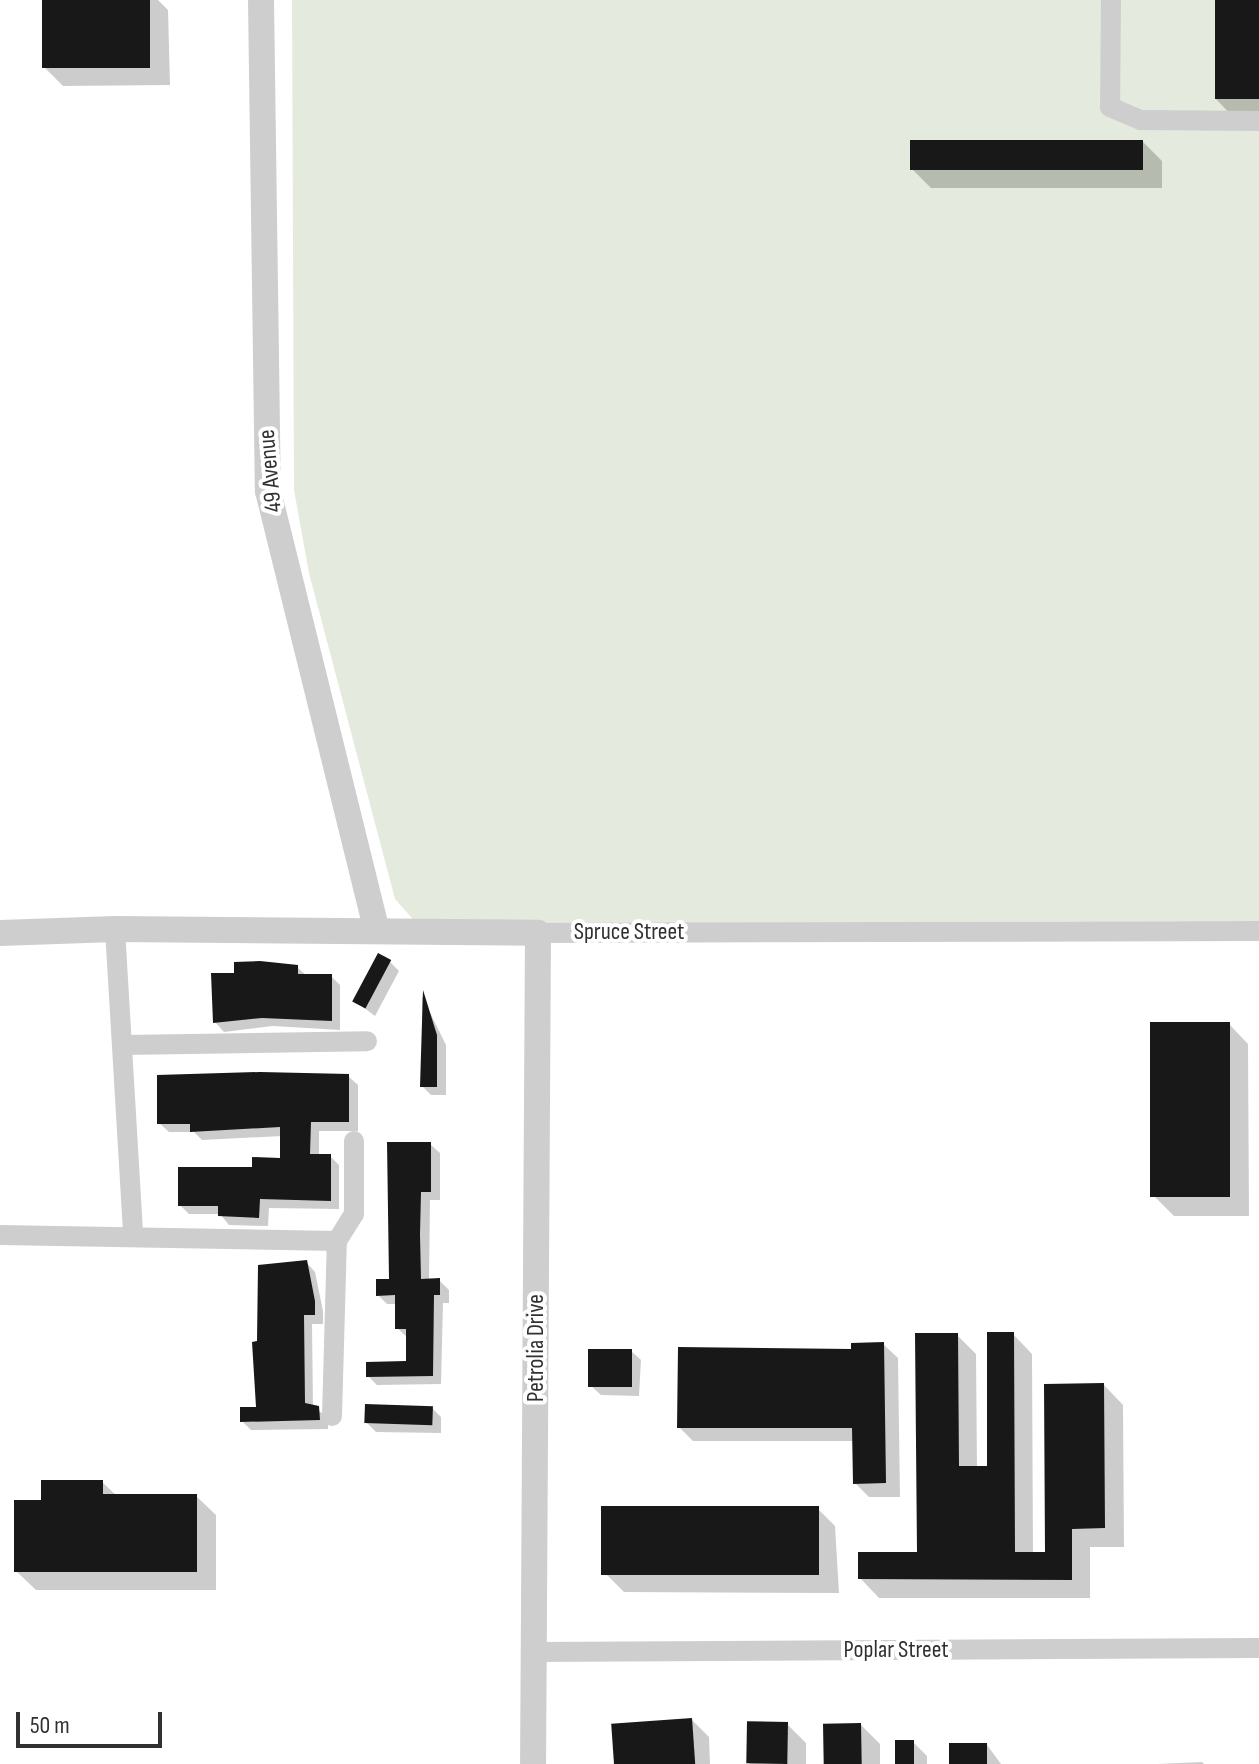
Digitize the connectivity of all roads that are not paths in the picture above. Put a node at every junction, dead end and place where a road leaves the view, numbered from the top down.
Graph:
1 (261, 0) edge
2 (1111, 0) edge
3 (1259, 121) edge
4 (115, 929) junction
5 (377, 930) junction
6 (1259, 931) edge
7 (0, 933) edge
8 (538, 933) junction
9 (367, 1041) dead end
10 (123, 1045) junction
11 (354, 1141) dead end
12 (133, 1234) junction
13 (0, 1235) edge
14 (337, 1241) junction
15 (332, 1416) dead end
16 (1259, 1648) edge
17 (534, 1652) junction
18 (533, 1764) edge

1 - 5 street, 49 Avenue
2 - 3 street
4 - 5 street, Spruce Street
4 - 7 street, Spruce Street
4 - 10 street
5 - 8 street, Spruce Street
6 - 8 street, Spruce Street
8 - 17 street, Petrolia Drive
9 - 10 street
10 - 12 street
11 - 14 street
12 - 13 street
12 - 14 street
14 - 15 street
16 - 17 street, Poplar Street
17 - 18 street, Petrolia Drive

